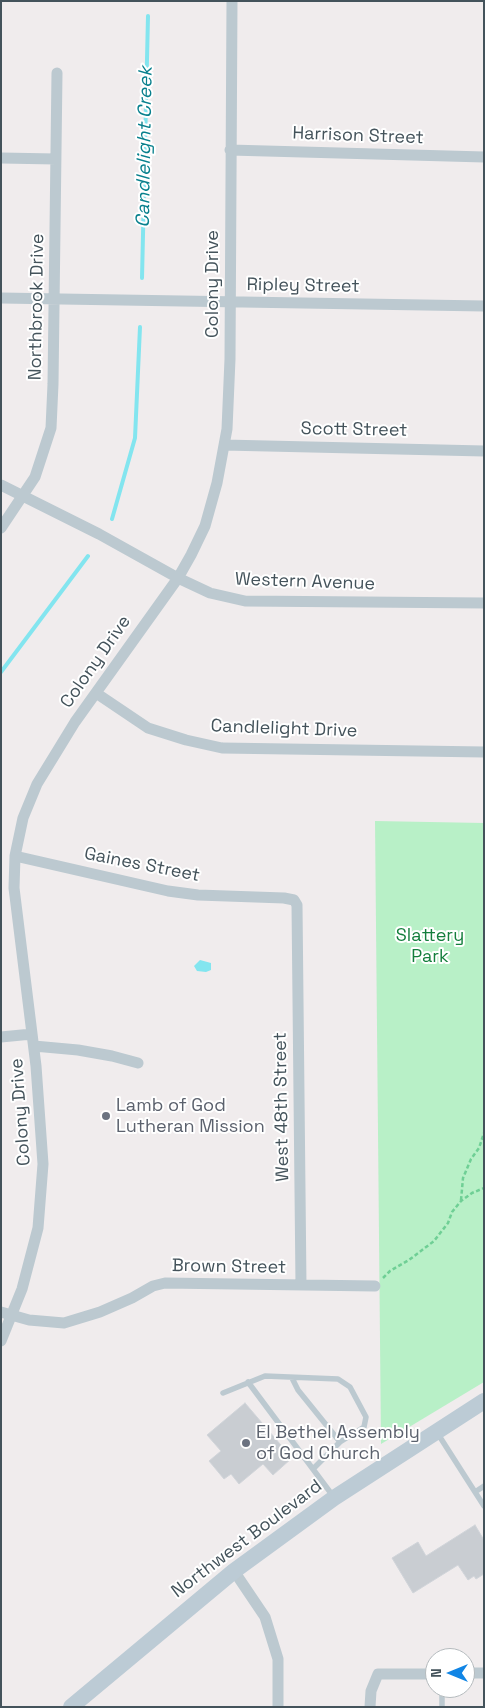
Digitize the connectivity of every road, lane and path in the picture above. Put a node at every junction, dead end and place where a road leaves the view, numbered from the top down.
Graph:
1 (232, 1) edge
2 (57, 73) dead end
3 (230, 150) junction
4 (484, 157) edge
5 (1, 158) edge
6 (56, 159) junction
7 (1, 298) edge
8 (54, 299) junction
9 (230, 302) junction
10 (484, 306) edge
11 (224, 445) junction
12 (484, 451) edge
13 (1, 485) edge
14 (23, 496) junction
15 (1, 528) edge
16 (178, 578) junction
17 (484, 603) edge
18 (96, 693) junction
19 (484, 752) edge
20 (15, 856) junction
21 (297, 928) joint
22 (1, 1037) edge
23 (33, 1040) junction
24 (138, 1063) dead end
25 (484, 1133) edge
26 (479, 1148) junction
27 (484, 1149) edge
28 (484, 1188) edge
29 (461, 1201) junction
30 (301, 1285) junction
31 (375, 1286) joint
32 (7, 1314) edge
33 (1, 1341) edge
34 (292, 1378) junction
35 (248, 1382) junction
36 (222, 1394) dead end
37 (484, 1401) edge
38 (437, 1432) junction
39 (340, 1442) junction
40 (313, 1469) junction
41 (484, 1486) edge
42 (475, 1492) junction
43 (334, 1498) junction
44 (484, 1506) edge
45 (234, 1571) junction
46 (425, 1674) edge
47 (71, 1707) edge
48 (278, 1707) edge
49 (370, 1707) edge

1 - 3 street, Colony Drive
2 - 6 street, Northbrook Drive
3 - 4 street, Harrison Street
3 - 9 street, Colony Drive
5 - 6 street
6 - 8 street, Northbrook Drive
7 - 8 street, Ripley Street
8 - 9 street, Ripley Street
8 - 14 street, Northbrook Drive
9 - 10 street, Ripley Street
9 - 11 street, Colony Drive
11 - 12 street, Scott Street
11 - 16 street, Colony Drive
13 - 14 street, Western Avenue
14 - 15 street, Northbrook Drive
14 - 16 street, Western Avenue
16 - 17 street, Western Avenue
16 - 18 street, Colony Drive
18 - 19 street, Candlelight Drive
18 - 20 street, Colony Drive
20 - 21 street, Gaines Street
20 - 23 street, Colony Drive
21 - 30 street, West 48th Street
22 - 23 street
23 - 24 street
23 - 32 street, Colony Drive
25 - 26 path
26 - 27 path
26 - 29 path
28 - 29 path
29 - 31 path
30 - 31 street, Brown Street
30 - 32 street, Brown Street
32 - 33 street, Colony Drive
34 - 35 lane
34 - 39 lane
34 - 39 lane
35 - 36 lane
35 - 40 lane
37 - 38 main road, Northwest Boulevard
38 - 42 lane
38 - 43 main road, Northwest Boulevard
39 - 40 lane
40 - 43 lane
41 - 42 lane
42 - 44 lane
43 - 45 main road, Northwest Boulevard
45 - 47 main road, Northwest Boulevard
45 - 48 street
46 - 49 street

